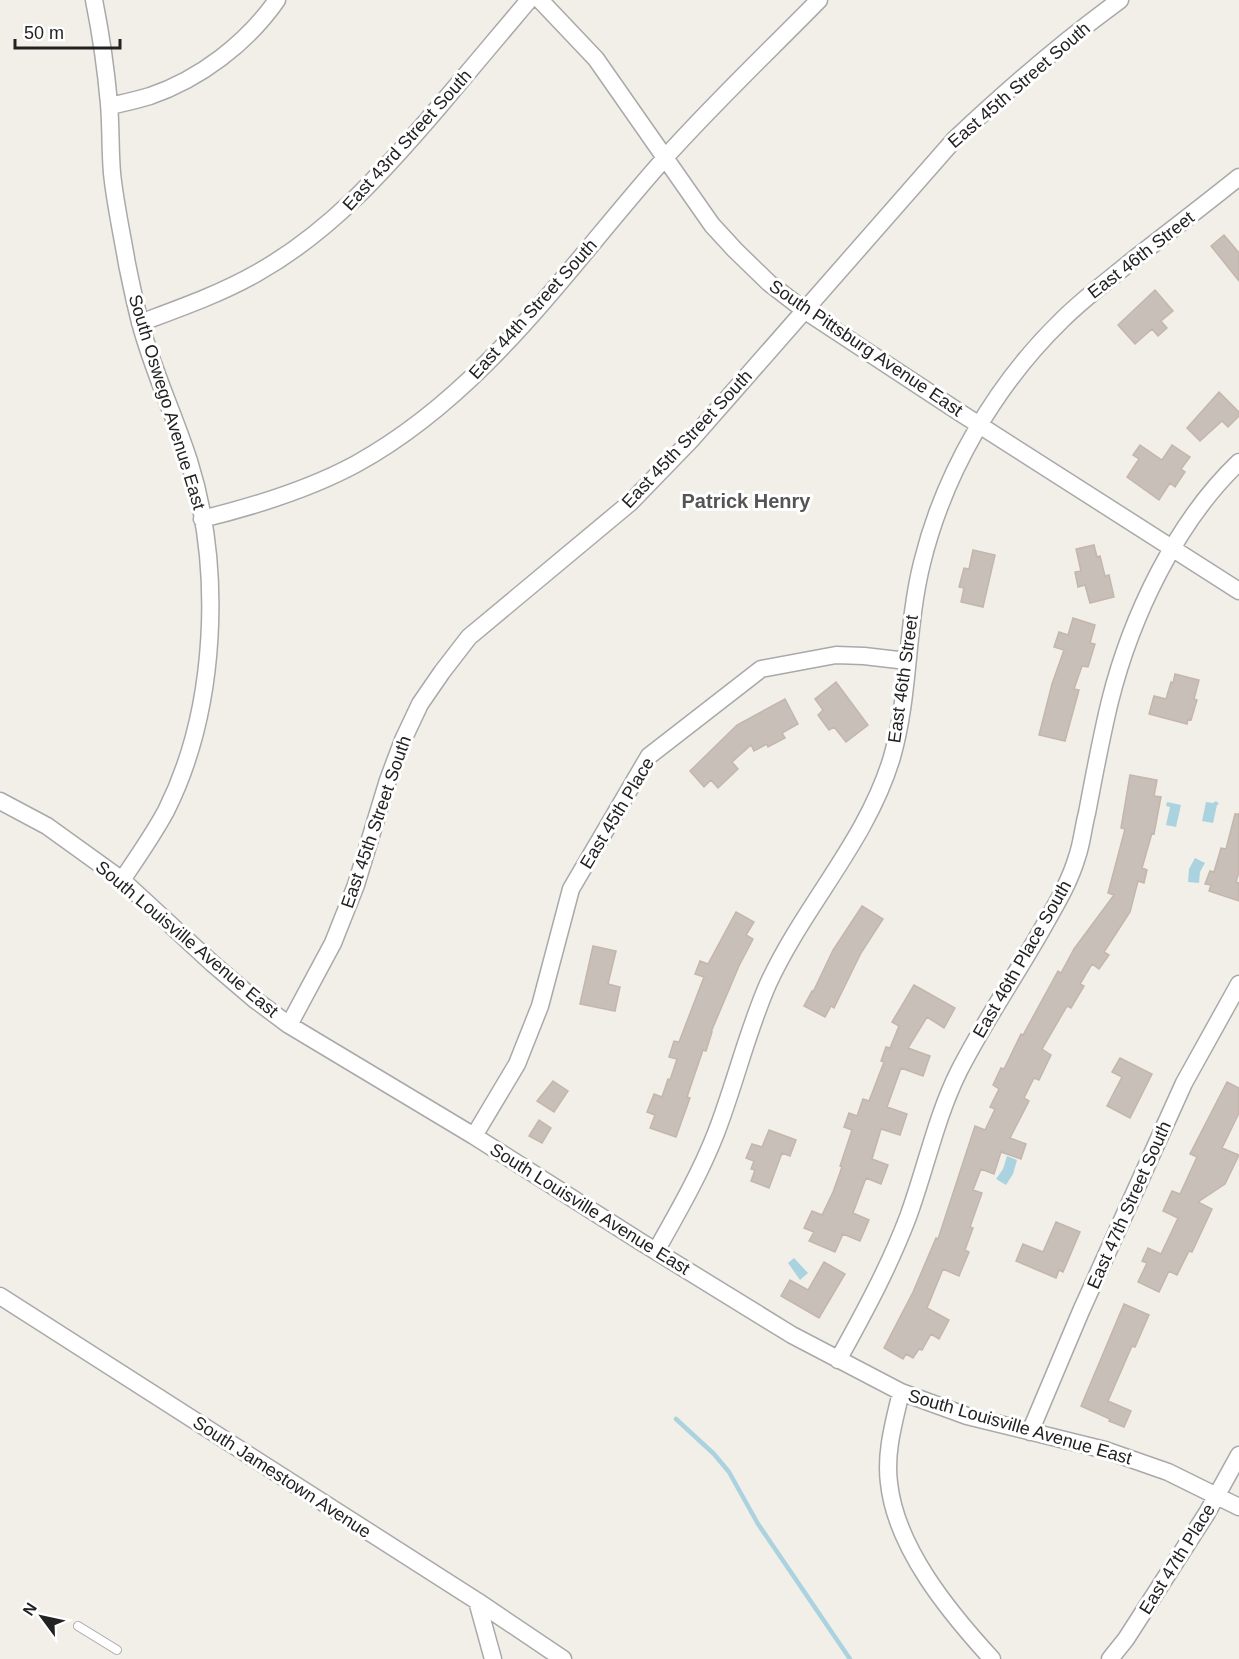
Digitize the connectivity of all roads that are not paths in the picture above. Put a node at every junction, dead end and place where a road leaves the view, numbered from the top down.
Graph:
1 (94, 0) edge
2 (277, 0) edge
3 (529, 0) edge
4 (540, 0) edge
5 (819, 0) edge
6 (1120, 0) edge
7 (110, 106) junction
8 (665, 158) junction
9 (1239, 177) edge
10 (804, 310) junction
11 (140, 323) junction
12 (980, 426) junction
13 (1239, 462) edge
14 (202, 519) junction
15 (1172, 549) junction
16 (1239, 591) edge
17 (907, 661) junction
18 (0, 801) edge
19 (122, 880) junction
20 (1239, 984) edge
21 (289, 1025) junction
22 (474, 1136) junction
23 (656, 1251) junction
24 (2, 1303) edge
25 (838, 1360) junction
26 (901, 1392) junction
27 (1030, 1431) junction
28 (1239, 1455) edge
29 (1217, 1495) junction
30 (1239, 1507) edge
31 (477, 1601) junction
32 (78, 1626) dead end
33 (117, 1650) dead end
34 (493, 1659) edge
35 (563, 1659) edge
36 (992, 1659) edge
37 (1110, 1659) edge

1 - 7 street, South Oswego Avenue East
2 - 7 street
3 - 11 street, East 43rd Street South
4 - 8 street, South Pittsburg Avenue East
5 - 8 street, East 44th Street South
6 - 10 street, East 45th Street South
7 - 11 street, South Oswego Avenue East
8 - 10 street, South Pittsburg Avenue East
8 - 14 street, East 44th Street South
9 - 12 street, East 46th Street
10 - 12 street, South Pittsburg Avenue East
10 - 21 street, East 45th Street South
11 - 14 street, South Oswego Avenue East
12 - 15 street, South Pittsburg Avenue East
12 - 17 street, East 46th Street
13 - 15 street, East 46th Place South
14 - 19 street
15 - 16 street, South Pittsburg Avenue East
15 - 25 street, East 46th Place South
17 - 22 street, East 45th Place
17 - 23 street, East 46th Street
18 - 19 street, South Louisville Avenue East
19 - 21 street, South Louisville Avenue East
20 - 27 street, East 47th Street South
21 - 22 street, South Louisville Avenue East
22 - 23 street, South Louisville Avenue East
23 - 25 street, South Louisville Avenue East
24 - 31 street, South Jamestown Avenue
25 - 26 street, South Louisville Avenue East
26 - 27 street, South Louisville Avenue East
26 - 36 street
27 - 29 street, South Louisville Avenue East
28 - 29 street, East 47th Place
29 - 30 street, South Louisville Avenue East
29 - 37 street, East 47th Place
31 - 34 street
31 - 35 street, South Jamestown Avenue
32 - 33 lane

